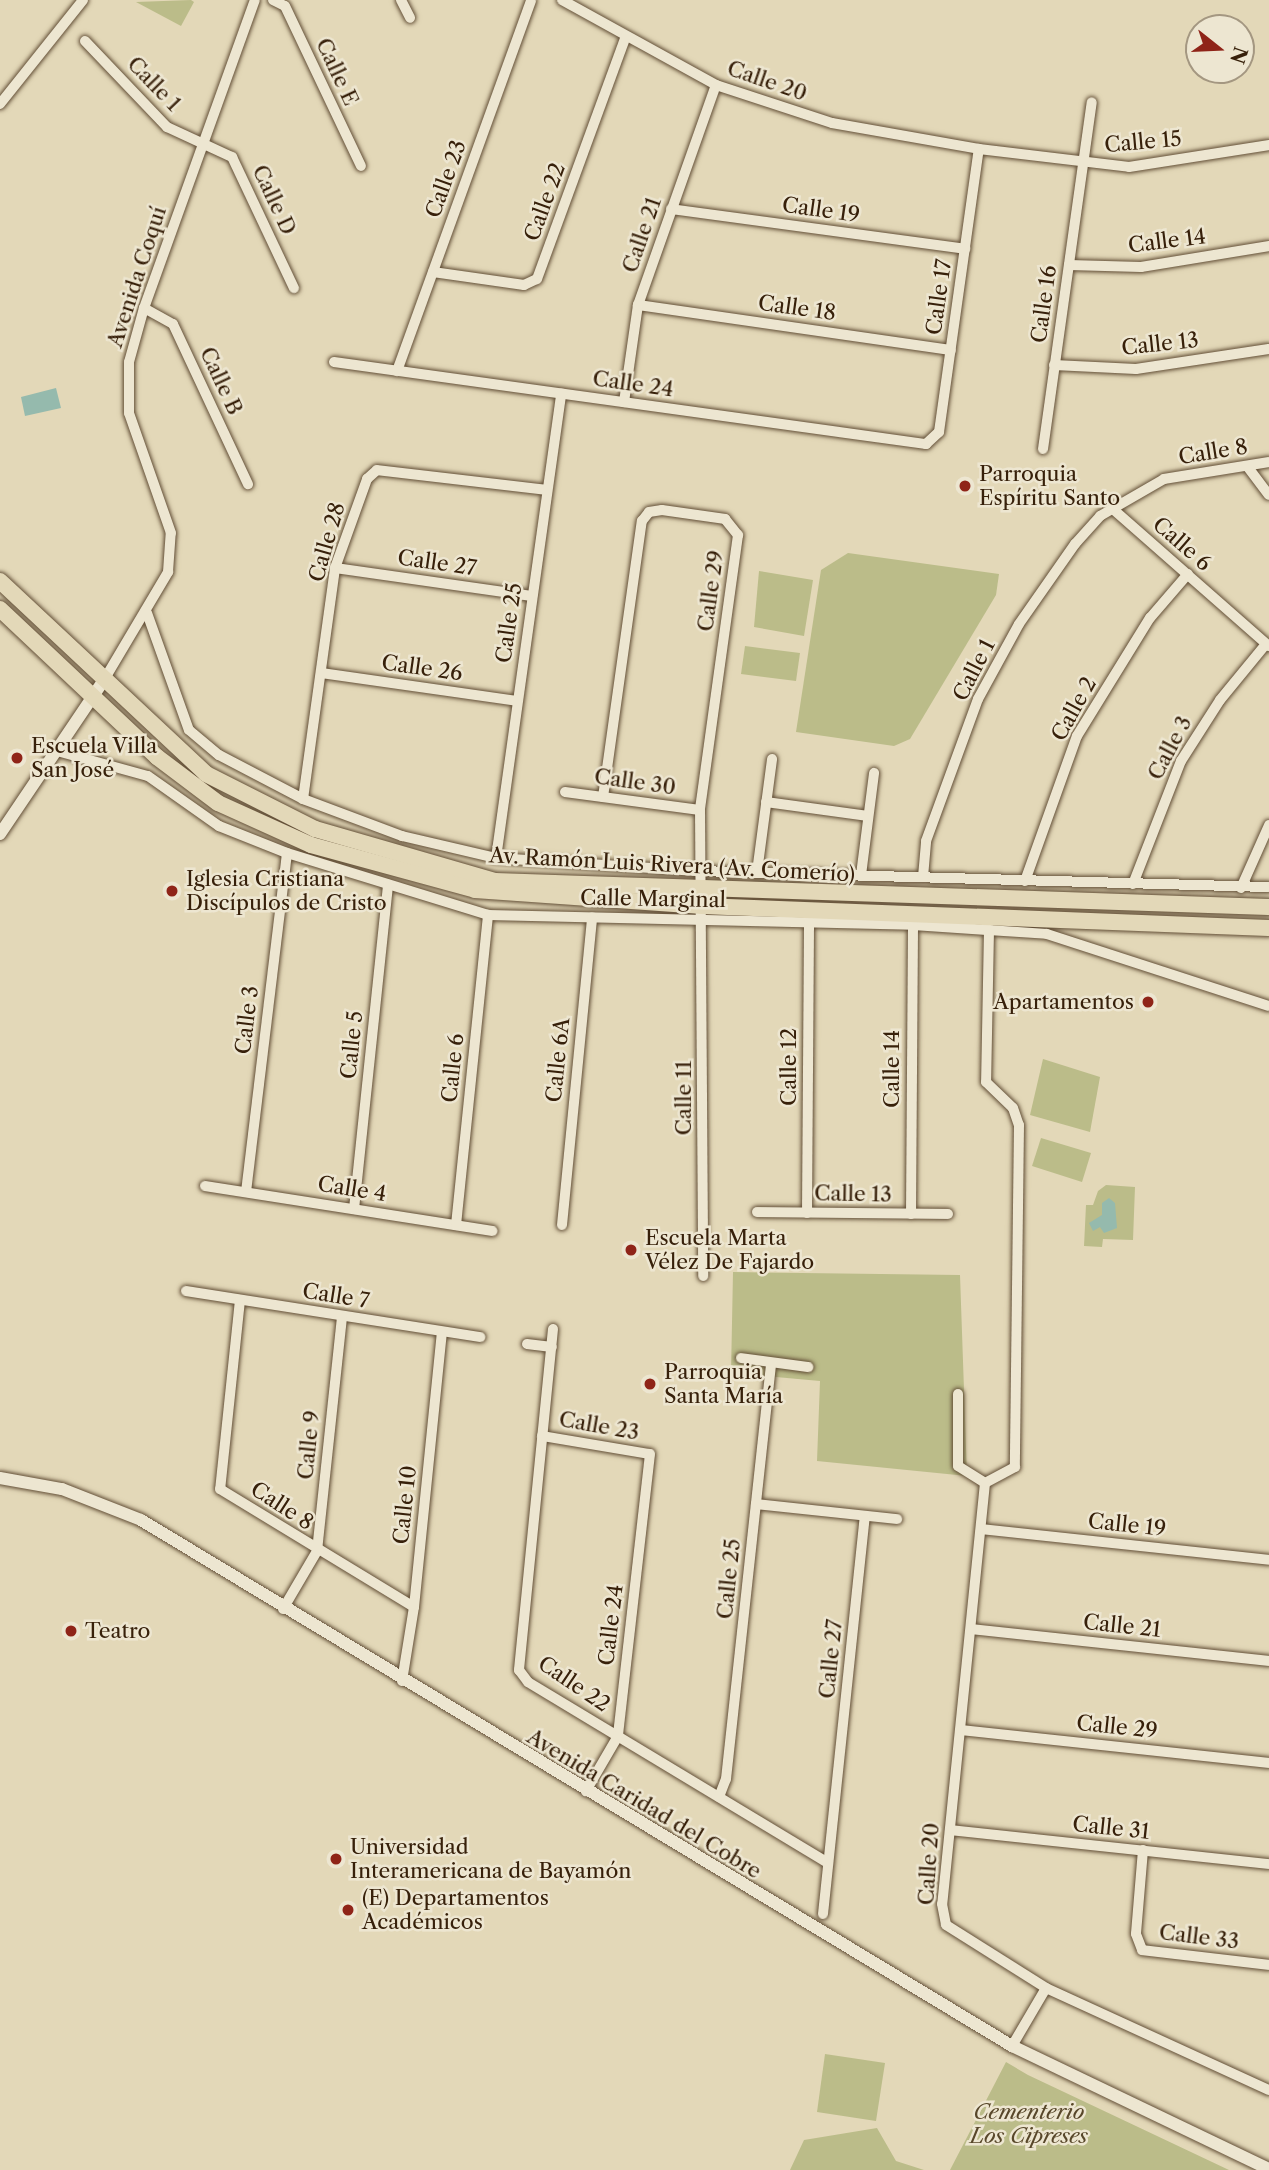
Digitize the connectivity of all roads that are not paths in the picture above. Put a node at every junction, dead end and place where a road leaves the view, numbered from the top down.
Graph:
1 (83, 0) edge
2 (254, 0) edge
3 (273, 0) edge
4 (401, 0) edge
5 (531, 0) edge
6 (562, 0) edge
7 (410, 18) dead end
8 (625, 38) junction
9 (85, 40) dead end
10 (716, 85) junction
11 (1092, 102) dead end
12 (0, 104) edge
13 (203, 143) junction
14 (1269, 145) edge
15 (979, 149) junction
16 (1082, 164) junction
17 (361, 166) dead end
18 (671, 209) junction
19 (1269, 246) edge
20 (965, 249) junction
21 (1069, 265) junction
22 (433, 272) junction
23 (294, 289) dead end
24 (638, 305) junction
25 (144, 308) junction
26 (1269, 349) edge
27 (951, 350) junction
28 (334, 362) dead end
29 (1055, 365) junction
30 (397, 370) junction
31 (561, 394) junction
32 (624, 402) junction
33 (926, 444) joint
34 (1043, 449) dead end
35 (1269, 462) edge
36 (1247, 466) junction
37 (1164, 479) joint
38 (248, 484) dead end
39 (547, 490) junction
40 (1269, 495) edge
41 (1114, 510) junction
42 (335, 568) junction
43 (1188, 574) junction
44 (0, 581) edge
45 (532, 596) junction
46 (0, 608) edge
47 (147, 613) junction
48 (1268, 645) edge
49 (321, 673) junction
50 (104, 680) junction
51 (93, 697) junction
52 (517, 701) junction
53 (57, 751) junction
54 (772, 759) dead end
55 (874, 773) dead end
56 (565, 792) dead end
57 (603, 797) junction
58 (303, 799) junction
59 (766, 802) junction
60 (700, 810) junction
61 (868, 816) junction
62 (1269, 825) edge
63 (0, 834) edge
64 (287, 853) junction
65 (496, 858) junction
66 (698, 871) junction
67 (757, 872) junction
68 (861, 875) junction
69 (923, 877) junction
70 (1026, 881) junction
71 (1132, 884) junction
72 (388, 885) junction
73 (1269, 887) edge
74 (1241, 888) junction
75 (702, 906) junction
76 (1269, 906) edge
77 (488, 915) junction
78 (592, 917) junction
79 (809, 921) junction
80 (913, 925) junction
81 (1269, 928) edge
82 (989, 930) junction
83 (1269, 1006) edge
84 (205, 1186) dead end
85 (246, 1192) junction
86 (354, 1209) junction
87 (757, 1212) dead end
88 (807, 1213) junction
89 (911, 1214) junction
90 (948, 1214) dead end
91 (456, 1225) junction
92 (562, 1225) dead end
93 (492, 1231) dead end
94 (703, 1276) dead end
95 (186, 1291) dead end
96 (240, 1300) junction
97 (341, 1317) junction
98 (553, 1329) dead end
99 (442, 1332) junction
100 (480, 1337) dead end
101 (527, 1344) dead end
102 (552, 1347) junction
103 (741, 1359) dead end
104 (771, 1363) junction
105 (808, 1367) dead end
106 (958, 1394) dead end
107 (542, 1436) junction
108 (650, 1454) joint
109 (0, 1478) edge
110 (985, 1483) junction
111 (756, 1504) junction
112 (865, 1516) junction
113 (897, 1519) dead end
114 (981, 1529) junction
115 (317, 1551) junction
116 (1269, 1560) edge
117 (414, 1607) junction
118 (283, 1609) junction
119 (971, 1629) junction
120 (1269, 1661) edge
121 (402, 1681) junction
122 (961, 1730) junction
123 (618, 1736) junction
124 (1269, 1763) edge
125 (586, 1791) junction
126 (719, 1797) junction
127 (950, 1830) junction
128 (1143, 1850) junction
129 (828, 1863) junction
130 (1269, 1864) edge
131 (823, 1914) dead end
132 (1269, 1965) edge
133 (1046, 1988) junction
134 (1012, 2046) junction
135 (1269, 2090) edge
136 (1269, 2169) edge

1 - 12 street
2 - 13 street, Avenida Coquí
3 - 17 street, Calle E
4 - 7 street
5 - 22 street, Calle 23
6 - 8 street, Calle 20
8 - 10 street, Calle 20
8 - 22 street, Calle 22
9 - 13 street, Calle 1
10 - 15 street, Calle 20
10 - 18 street, Calle 21
11 - 16 street, Calle 16
13 - 23 street, Calle D
13 - 25 street, Avenida Coquí
14 - 16 street, Calle 15
15 - 16 street, Calle 15
15 - 20 street, Calle 17
16 - 21 street, Calle 16
18 - 20 street, Calle 19
18 - 24 street, Calle 21
19 - 21 street, Calle 14
20 - 27 street, Calle 17
21 - 29 street, Calle 16
22 - 30 street, Calle 23
24 - 27 street, Calle 18
24 - 32 street, Calle 21
25 - 38 street, Calle B
25 - 47 street, Avenida Coquí
26 - 29 street, Calle 13
27 - 33 street, Calle 17
28 - 30 street, Calle 24
29 - 34 street, Calle 16
30 - 31 street, Calle 24
31 - 32 street, Calle 24
31 - 39 street, Calle 25
32 - 33 street, Calle 24
35 - 36 street, Calle 8
36 - 37 street, Calle 8
36 - 40 street
37 - 41 street, Calle 6
39 - 42 street, Calle 28
39 - 45 street, Calle 25
41 - 43 street, Calle 6
41 - 69 street, Calle 1
42 - 45 street, Calle 27
42 - 49 street, Calle 28
43 - 48 street, Calle 6
43 - 70 street, Calle 2
44 - 50 highway, Av. Ramón Luis Rivera (Av. Comerío)
45 - 52 street, Calle 25
46 - 51 highway, Av. Ramón Luis Rivera (Av. Comerío)
47 - 50 street, Avenida Coquí
47 - 58 street, Calle Marginal
48 - 71 street, Calle 3
49 - 52 street, Calle 26
49 - 58 street, Calle 28
50 - 51 street
50 - 75 highway, Av. Ramón Luis Rivera (Av. Comerío)
51 - 53 street
51 - 75 highway, Av. Ramón Luis Rivera (Av. Comerío)
52 - 65 street, Calle 25
53 - 63 street
53 - 64 street, Calle Marginal
54 - 59 street
55 - 61 street
56 - 57 street, Calle 30
57 - 60 street, Calle 30
57 - 60 street, Calle 29
58 - 65 street, Calle Marginal
59 - 61 street
59 - 67 street
60 - 66 street, Calle 29
61 - 68 street
62 - 74 street
64 - 72 street, Calle Marginal
64 - 85 street, Calle 3
65 - 66 street, Calle Marginal
66 - 67 street, Calle Marginal
66 - 75 street, Calle 11
67 - 68 street, Calle Marginal
68 - 69 street, Calle Marginal
69 - 70 street, Calle Marginal
70 - 71 street, Calle Marginal
71 - 74 street, Calle Marginal
72 - 77 street, Calle Marginal
72 - 86 street, Calle 5
73 - 74 street, Calle Marginal
75 - 76 highway, Av. Ramón Luis Rivera (Av. Comerío)
75 - 78 street, Calle Marginal
75 - 79 street, Calle Marginal
75 - 81 highway, Av. Ramón Luis Rivera (Av. Comerío)
75 - 94 street, Calle 11
77 - 78 street, Calle Marginal
77 - 91 street, Calle 6
78 - 92 street, Calle 6A
79 - 80 street, Calle Marginal
79 - 88 street, Calle 12
80 - 82 street, Calle Marginal
80 - 89 street, Calle 14
82 - 83 street, Calle Marginal
82 - 110 street
84 - 85 street, Calle 4
85 - 86 street, Calle 4
86 - 91 street, Calle 4
87 - 88 street, Calle 13
88 - 89 street, Calle 13
89 - 90 street, Calle 13
91 - 93 street, Calle 4
95 - 96 street, Calle 7
96 - 97 street, Calle 7
96 - 115 street, Calle 8
97 - 99 street, Calle 7
97 - 115 street, Calle 9
98 - 102 street, Calle 22
99 - 100 street, Calle 7
99 - 117 street, Calle 10
101 - 102 street
102 - 107 street, Calle 22
103 - 104 street
104 - 105 street
104 - 111 street, Calle 25
106 - 110 street
107 - 108 street, Calle 23
107 - 123 street, Calle 22
108 - 123 street, Calle 24
109 - 118 street, Avenida Caridad del Cobre
110 - 114 street, Calle 20
111 - 112 street
111 - 126 street, Calle 25
112 - 113 street
112 - 129 street, Calle 27
114 - 116 street, Calle 19
114 - 119 street, Calle 20
115 - 117 street, Calle 8
115 - 118 street, Calle 9
117 - 121 street, Calle 10
118 - 121 street, Avenida Caridad del Cobre
119 - 120 street, Calle 21
119 - 122 street, Calle 20
121 - 125 street, Avenida Caridad del Cobre
122 - 124 street, Calle 29
122 - 127 street, Calle 20
123 - 125 street, Calle 24
123 - 126 street, Calle 22
125 - 134 street, Avenida Caridad del Cobre
126 - 129 street, Calle 22
127 - 128 street, Calle 31
127 - 133 street, Calle 20
128 - 130 street, Calle 31
128 - 132 street, Calle 33
129 - 131 street, Calle 27
133 - 134 street
133 - 135 street, Calle 20
134 - 136 street, Avenida Caridad del Cobre

